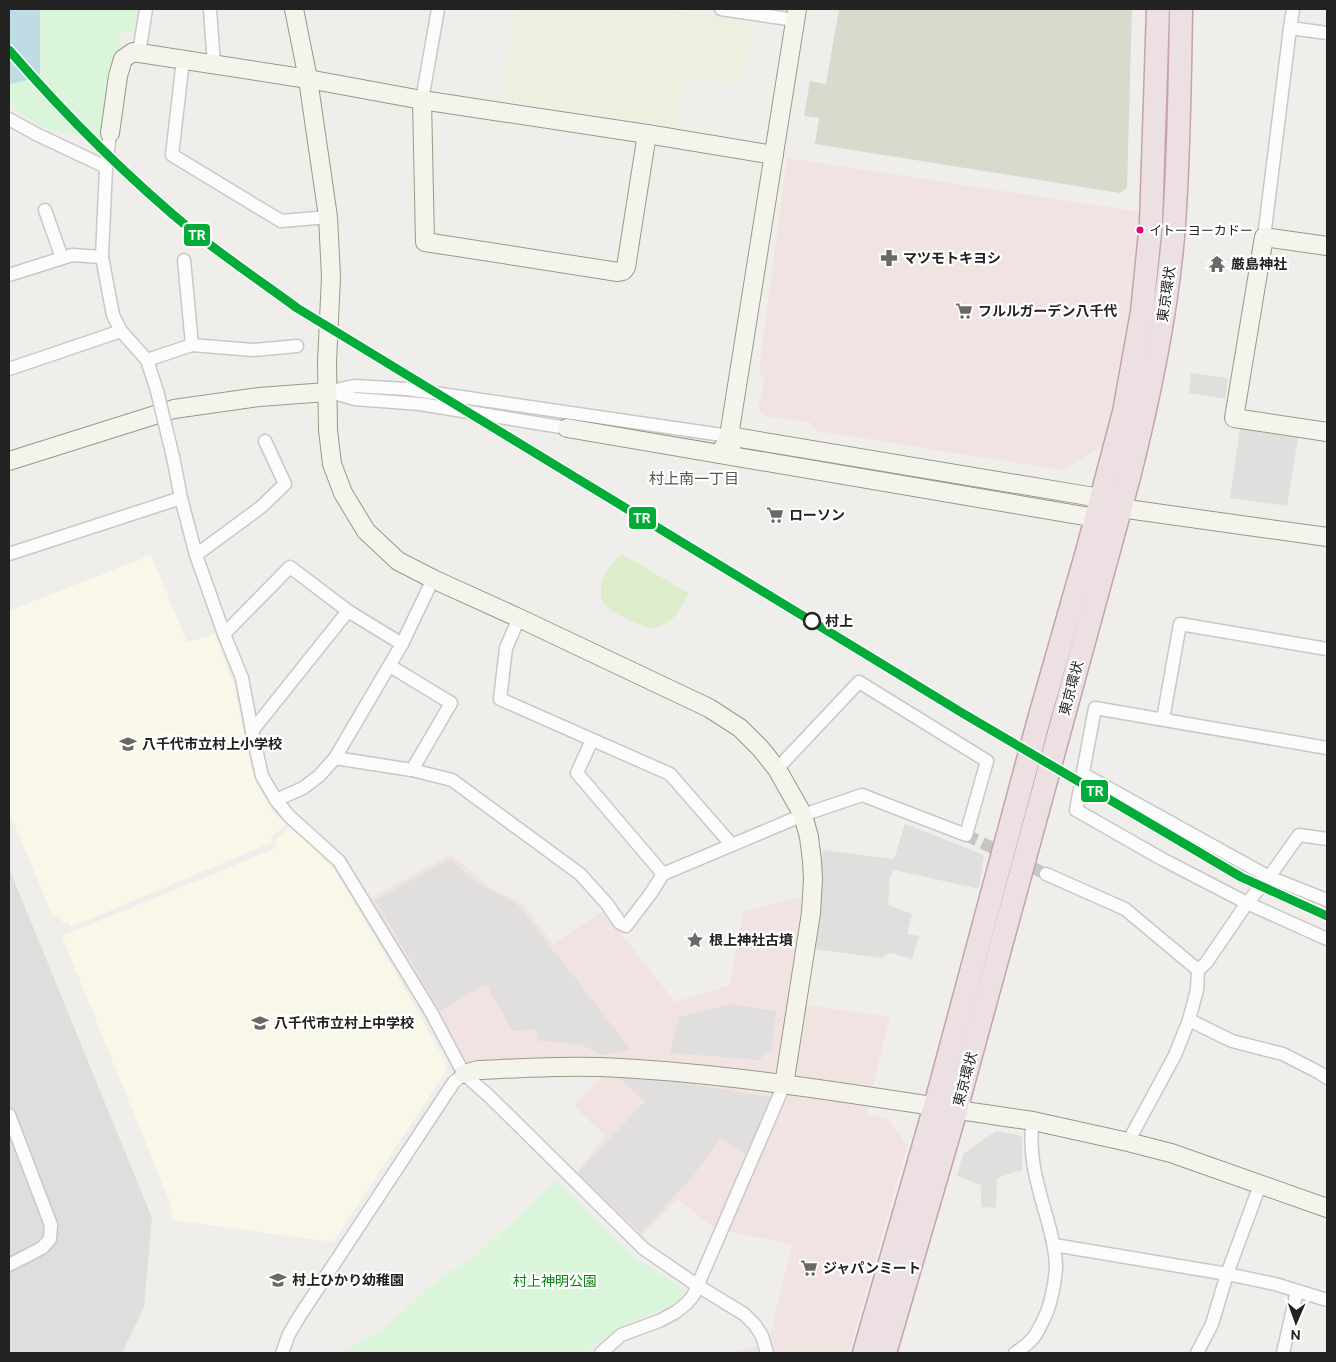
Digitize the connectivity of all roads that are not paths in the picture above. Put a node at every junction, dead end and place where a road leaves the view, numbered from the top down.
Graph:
1 (146, 9) edge
2 (210, 9) edge
3 (294, 9) edge
4 (438, 9) edge
5 (722, 9) edge
6 (1158, 9) edge
7 (1181, 9) edge
8 (1293, 9) edge
9 (796, 14) edge
10 (1290, 28) junction
11 (1327, 34) edge
12 (139, 53) junction
13 (183, 60) junction
14 (214, 65) junction
15 (308, 79) junction
16 (422, 100) junction
17 (9, 119) edge
18 (110, 132) joint
19 (647, 134) junction
20 (774, 155) junction
21 (106, 167) junction
22 (45, 210) dead end
23 (328, 218) junction
24 (1264, 237) junction
25 (1327, 246) edge
26 (102, 257) junction
27 (62, 258) junction
28 (184, 260) dead end
29 (9, 275) edge
30 (120, 331) junction
31 (192, 345) junction
32 (297, 346) dead end
33 (147, 360) junction
34 (9, 369) edge
35 (328, 392) junction
36 (567, 428) joint
37 (1327, 432) edge
38 (729, 436) junction
39 (266, 441) dead end
40 (726, 456) junction
41 (9, 461) edge
42 (181, 498) junction
43 (1098, 508) junction
44 (1120, 508) junction
45 (1327, 537) edge
46 (9, 554) edge
47 (196, 555) junction
48 (432, 579) junction
49 (348, 611) junction
50 (518, 618) junction
51 (224, 634) junction
52 (402, 644) junction
53 (1327, 649) edge
54 (390, 666) junction
55 (1163, 719) junction
56 (252, 731) junction
57 (592, 740) junction
58 (1327, 748) edge
59 (335, 758) junction
60 (778, 769) junction
61 (412, 770) junction
62 (1083, 774) junction
63 (276, 800) junction
64 (803, 815) junction
65 (1327, 839) edge
66 (731, 844) junction
67 (662, 874) junction
68 (1046, 874) tunnel mouth
69 (1269, 877) junction
70 (1327, 900) edge
71 (1247, 904) junction
72 (1327, 939) edge
73 (1198, 970) junction
74 (1189, 1020) junction
75 (464, 1074) junction
76 (1327, 1078) edge
77 (784, 1085) junction
78 (946, 1108) junction
79 (9, 1115) edge
80 (1033, 1121) junction
81 (1128, 1142) junction
82 (1260, 1185) junction
83 (1327, 1208) edge
84 (1054, 1245) junction
85 (9, 1265) edge
86 (1227, 1274) junction
87 (698, 1286) junction
88 (1297, 1291) junction
89 (1327, 1300) edge
90 (1029, 1349) edge
91 (282, 1353) edge
92 (601, 1353) edge
93 (767, 1353) edge
94 (864, 1353) edge
95 (885, 1353) edge
96 (1015, 1353) edge
97 (1197, 1353) edge
98 (1283, 1353) edge

1 - 12 street
2 - 14 street
3 - 15 street
4 - 16 street
5 - 9 street
6 - 43 highway, 東京環状
7 - 44 highway, 東京環状
8 - 10 street
9 - 20 street
10 - 11 street
10 - 24 street
12 - 13 street
12 - 18 street
13 - 14 street
13 - 23 street
14 - 15 street
15 - 16 street
15 - 23 street
16 - 19 street
16 - 19 street
17 - 21 street
18 - 21 street
19 - 20 street
20 - 38 street
21 - 26 street
22 - 27 street
23 - 35 street
24 - 25 street
24 - 37 street
26 - 27 street
26 - 30 street
27 - 29 street
28 - 31 street
30 - 33 street
30 - 34 street
31 - 32 street
31 - 33 street
33 - 42 street, bridge
35 - 36 street
35 - 38 street
35 - 41 street
35 - 48 street
36 - 40 street
38 - 40 street
38 - 43 street
39 - 47 street
40 - 43 street
42 - 46 street
42 - 47 street
43 - 44 street
43 - 78 highway, 東京環状
44 - 45 street
44 - 78 highway, 東京環状
47 - 51 street
48 - 50 street
48 - 52 street
49 - 51 street
49 - 52 street
49 - 56 street
50 - 57 street
50 - 60 street
51 - 56 street
52 - 54 street
53 - 55 street
54 - 59 street
54 - 61 street
55 - 58 street
55 - 62 street
56 - 63 street
57 - 66 street
57 - 67 street
59 - 61 street
59 - 63 street
60 - 64 street
60 - 64 street
61 - 67 street
62 - 69 street
62 - 71 street
63 - 75 street
64 - 66 street
64 - 77 street
65 - 69 street
66 - 67 street
68 - 73 street
69 - 70 street
69 - 71 street
71 - 72 street
71 - 73 street
73 - 74 street
74 - 76 street
74 - 81 street
75 - 77 street
75 - 87 street
75 - 91 street
77 - 78 street
77 - 87 street
78 - 80 street
78 - 94 highway, 東京環状
78 - 95 highway, 東京環状
79 - 85 street
80 - 81 street
80 - 84 street
81 - 82 street
82 - 83 street
82 - 86 street
84 - 86 street
84 - 90 street
86 - 88 street
86 - 97 street
87 - 92 street
87 - 93 street
88 - 89 street
88 - 98 street
90 - 96 street

